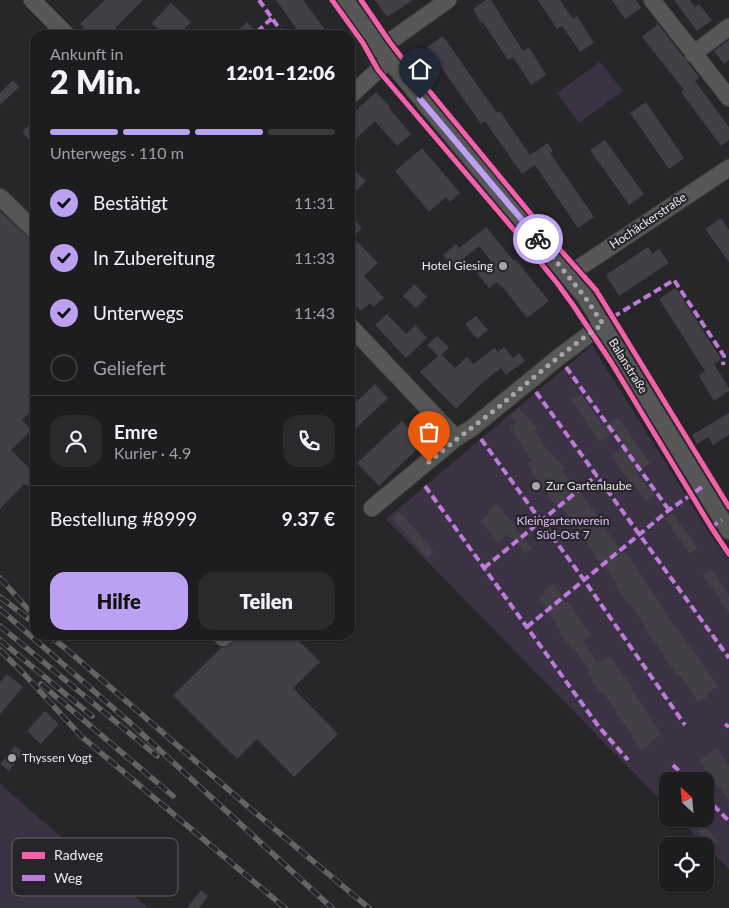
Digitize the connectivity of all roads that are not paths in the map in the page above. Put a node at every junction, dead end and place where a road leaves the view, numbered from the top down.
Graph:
1 (32, 0) edge
2 (345, 0) edge
3 (448, 0) edge
4 (652, 0) edge
5 (729, 27) edge
6 (62, 30) edge
7 (694, 54) junction
8 (384, 55) junction
9 (355, 90) edge
10 (729, 98) edge
11 (729, 168) edge
12 (0, 197) edge
13 (30, 226) edge
14 (568, 275) junction
15 (603, 324) junction
16 (355, 331) edge
17 (456, 438) junction
18 (372, 508) dead end
19 (727, 522) edge

1 - 6 street
2 - 8 street, Balanstraße
3 - 8 street
4 - 7 street
5 - 7 street
7 - 10 street
8 - 9 street
8 - 14 street, Balanstraße
11 - 14 street, Hochäckerstraße
12 - 13 street
14 - 15 street, Balanstraße
15 - 17 street
15 - 19 street, Balanstraße
16 - 17 street
17 - 18 street

